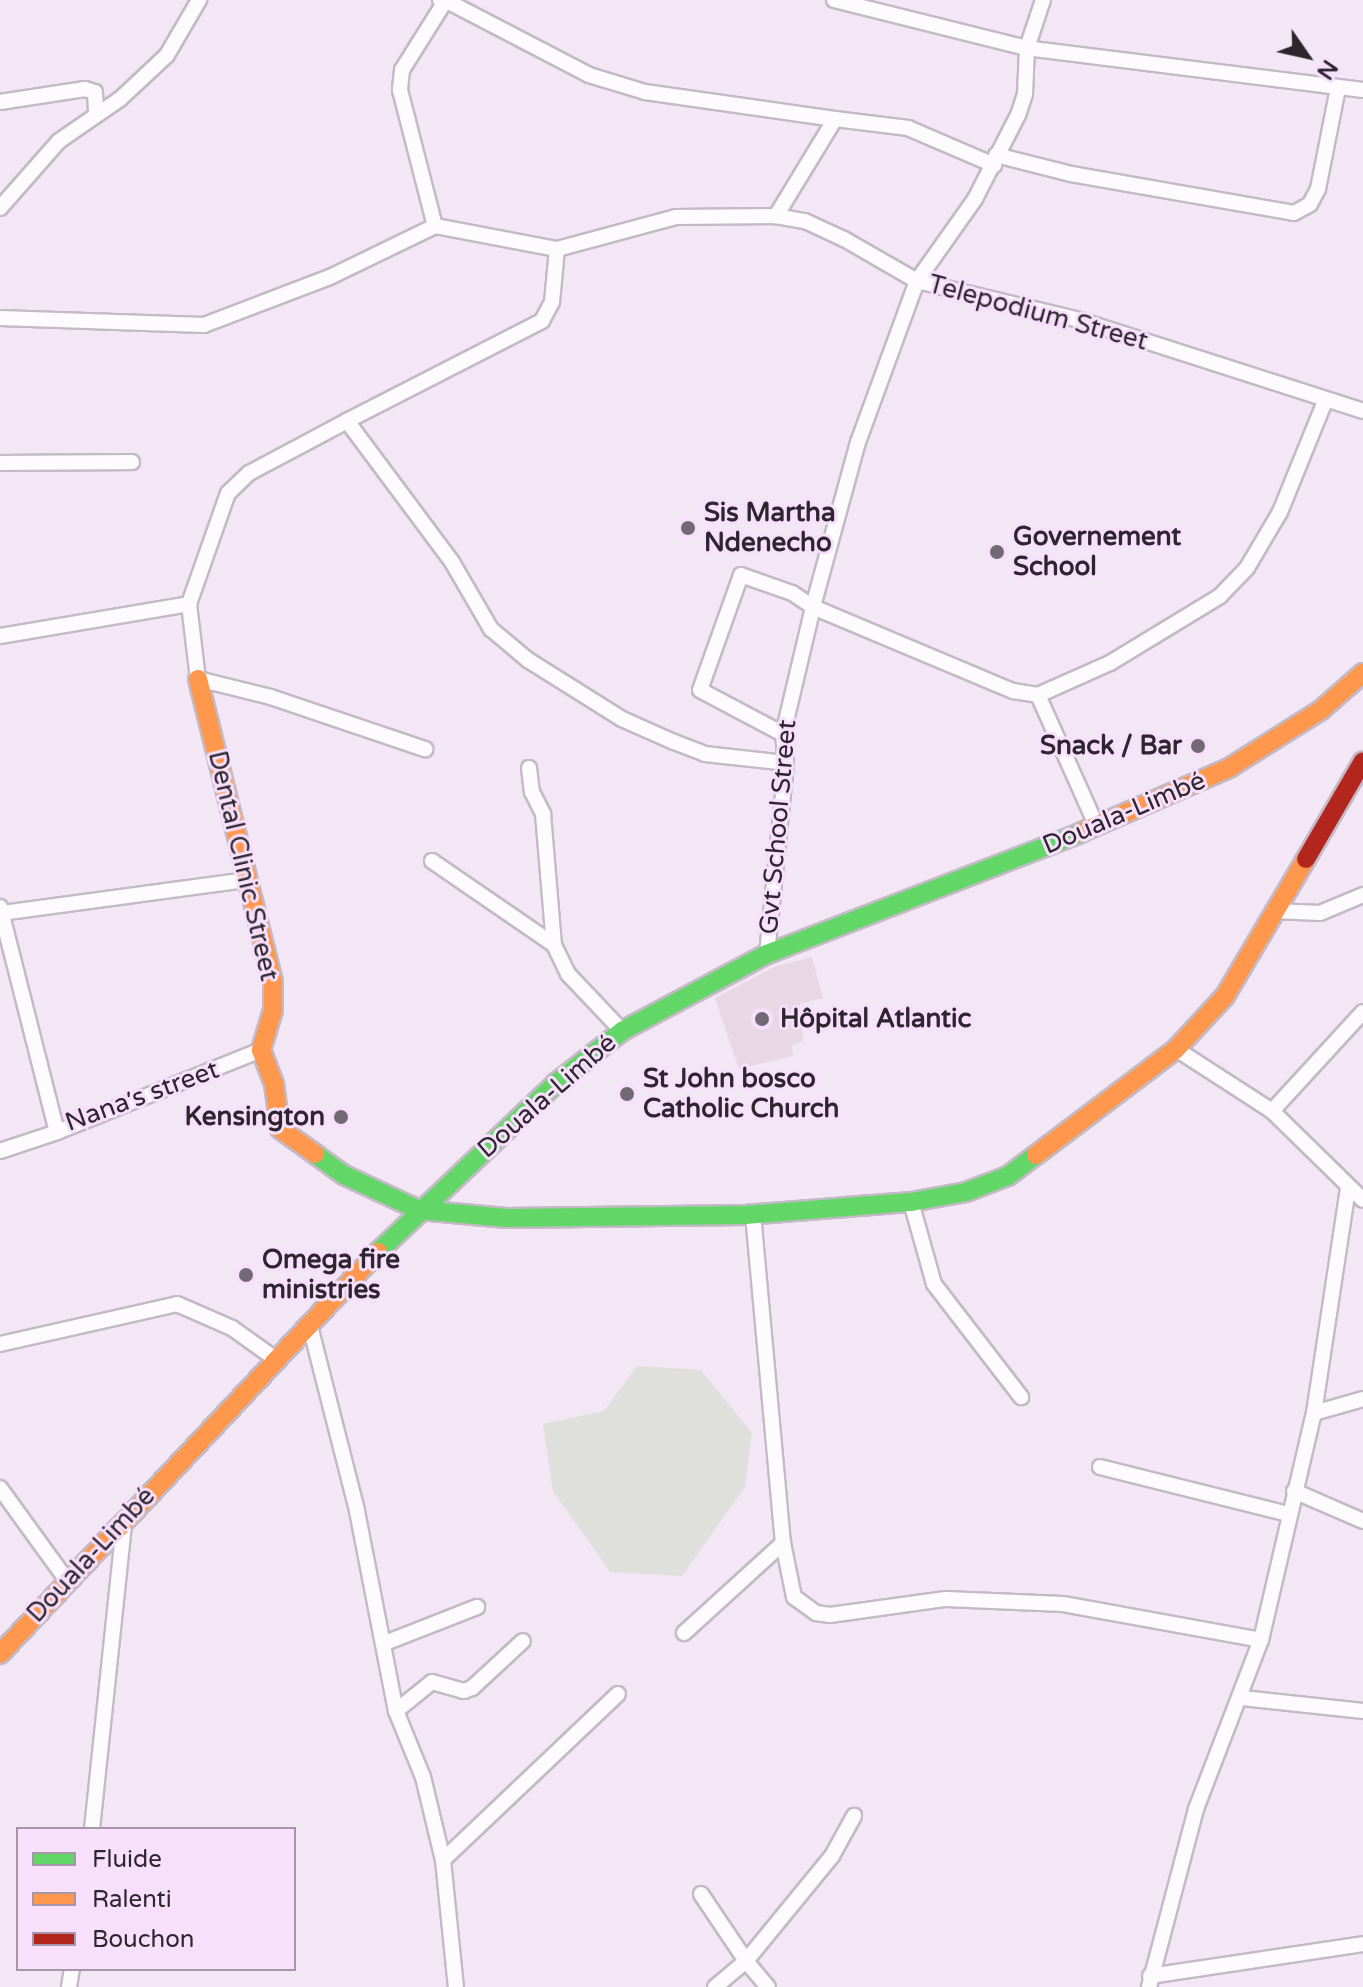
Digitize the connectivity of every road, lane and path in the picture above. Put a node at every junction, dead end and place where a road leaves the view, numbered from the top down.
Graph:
1 (199, 0) edge
2 (834, 0) edge
3 (1043, 0) edge
4 (443, 1) edge
5 (859, 4) edge
6 (1027, 48) junction
7 (1338, 88) junction
8 (1363, 90) edge
9 (0, 102) edge
10 (96, 114) junction
11 (835, 119) junction
12 (995, 160) junction
13 (0, 208) edge
14 (776, 216) junction
15 (435, 226) junction
16 (557, 249) junction
17 (917, 281) junction
18 (0, 318) edge
19 (1325, 401) junction
20 (1363, 411) edge
21 (347, 421) junction
22 (132, 462) dead end
23 (0, 463) edge
24 (189, 604) junction
25 (813, 607) junction
26 (0, 636) edge
27 (1363, 673) edge
28 (198, 679) junction
29 (1038, 695) junction
30 (783, 734) junction
31 (425, 749) dead end
32 (1363, 761) edge
33 (786, 763) junction
34 (529, 768) dead end
35 (1097, 827) junction
36 (432, 861) dead end
37 (246, 880) junction
38 (1363, 895) edge
39 (1, 910) edge
40 (1273, 911) junction
41 (554, 945) junction
42 (767, 954) junction
43 (1363, 1012) edge
44 (622, 1031) junction
45 (1176, 1049) junction
46 (261, 1050) junction
47 (1272, 1111) junction
48 (57, 1132) junction
49 (0, 1151) edge
50 (1348, 1188) junction
51 (1363, 1200) edge
52 (911, 1202) junction
53 (419, 1210) junction
54 (753, 1214) junction
55 (310, 1326) junction
56 (0, 1344) edge
57 (274, 1358) junction
58 (1021, 1397) dead end
59 (1363, 1399) edge
60 (1314, 1413) junction
61 (1100, 1467) dead end
62 (0, 1488) edge
63 (1294, 1491) junction
64 (1288, 1514) junction
65 (124, 1518) junction
66 (1363, 1521) edge
67 (783, 1543) junction
68 (68, 1582) junction
69 (477, 1607) dead end
70 (684, 1633) dead end
71 (1261, 1640) junction
72 (523, 1641) dead end
73 (385, 1643) junction
74 (0, 1654) edge
75 (618, 1694) dead end
76 (1242, 1698) junction
77 (396, 1711) junction
78 (1363, 1711) edge
79 (854, 1816) dead end
80 (92, 1827) edge
81 (443, 1860) junction
82 (701, 1894) dead end
83 (1363, 1944) edge
84 (746, 1961) junction
85 (1150, 1982) edge
86 (456, 1987) edge
87 (715, 1987) edge
88 (768, 1987) edge

1 - 10 street
2 - 5 street
3 - 6 street, Telepodium Street
4 - 11 street
4 - 15 street
5 - 6 street
6 - 7 street
6 - 12 street, Telepodium Street
7 - 8 street
7 - 12 street
9 - 10 street
10 - 13 street
11 - 12 street
11 - 14 street
12 - 17 street, Telepodium Street
14 - 16 street
14 - 17 street
15 - 16 street
15 - 18 street
16 - 21 street
17 - 19 street, Telepodium Street
17 - 25 street, Gvt School Street
19 - 20 street, Telepodium Street
19 - 29 street
21 - 24 street
21 - 33 street
22 - 23 street
24 - 26 street
24 - 28 street
25 - 29 street
25 - 30 street, Gvt School Street
25 - 30 street
27 - 35 main road, Douala-Limbé
28 - 31 street
28 - 37 main road, Dental Clinic Street
29 - 35 street
30 - 33 street, Gvt School Street
32 - 40 main road
33 - 42 street, Gvt School Street
34 - 41 street
35 - 42 main road, Douala-Limbé
36 - 41 street
37 - 39 street
37 - 46 main road, Dental Clinic Street
38 - 40 street
39 - 48 street, Nana׳s street
40 - 45 main road
41 - 44 street
42 - 44 main road, Douala-Limbé
43 - 47 street
44 - 53 main road, Douala-Limbé
45 - 47 street
45 - 52 main road
46 - 48 street, Nana׳s street
46 - 53 main road
47 - 50 street
48 - 49 street
50 - 51 street
50 - 60 street
52 - 54 main road
52 - 58 street
53 - 54 main road
53 - 55 main road, Douala-Limbé
54 - 67 street
55 - 57 main road, Douala-Limbé
55 - 73 street
56 - 57 street
57 - 65 main road, Douala-Limbé
59 - 60 street
60 - 63 street
61 - 64 street
62 - 68 street
63 - 64 street
63 - 66 street
64 - 71 street
65 - 68 main road, Douala-Limbé
65 - 80 street
67 - 70 street
67 - 71 street
68 - 74 main road, Douala-Limbé
69 - 73 street
71 - 76 street
72 - 77 street
73 - 77 street
75 - 81 street
76 - 78 street
76 - 85 street
77 - 81 street
79 - 84 street
81 - 86 street
82 - 84 street
83 - 85 street
84 - 87 street
84 - 88 street

